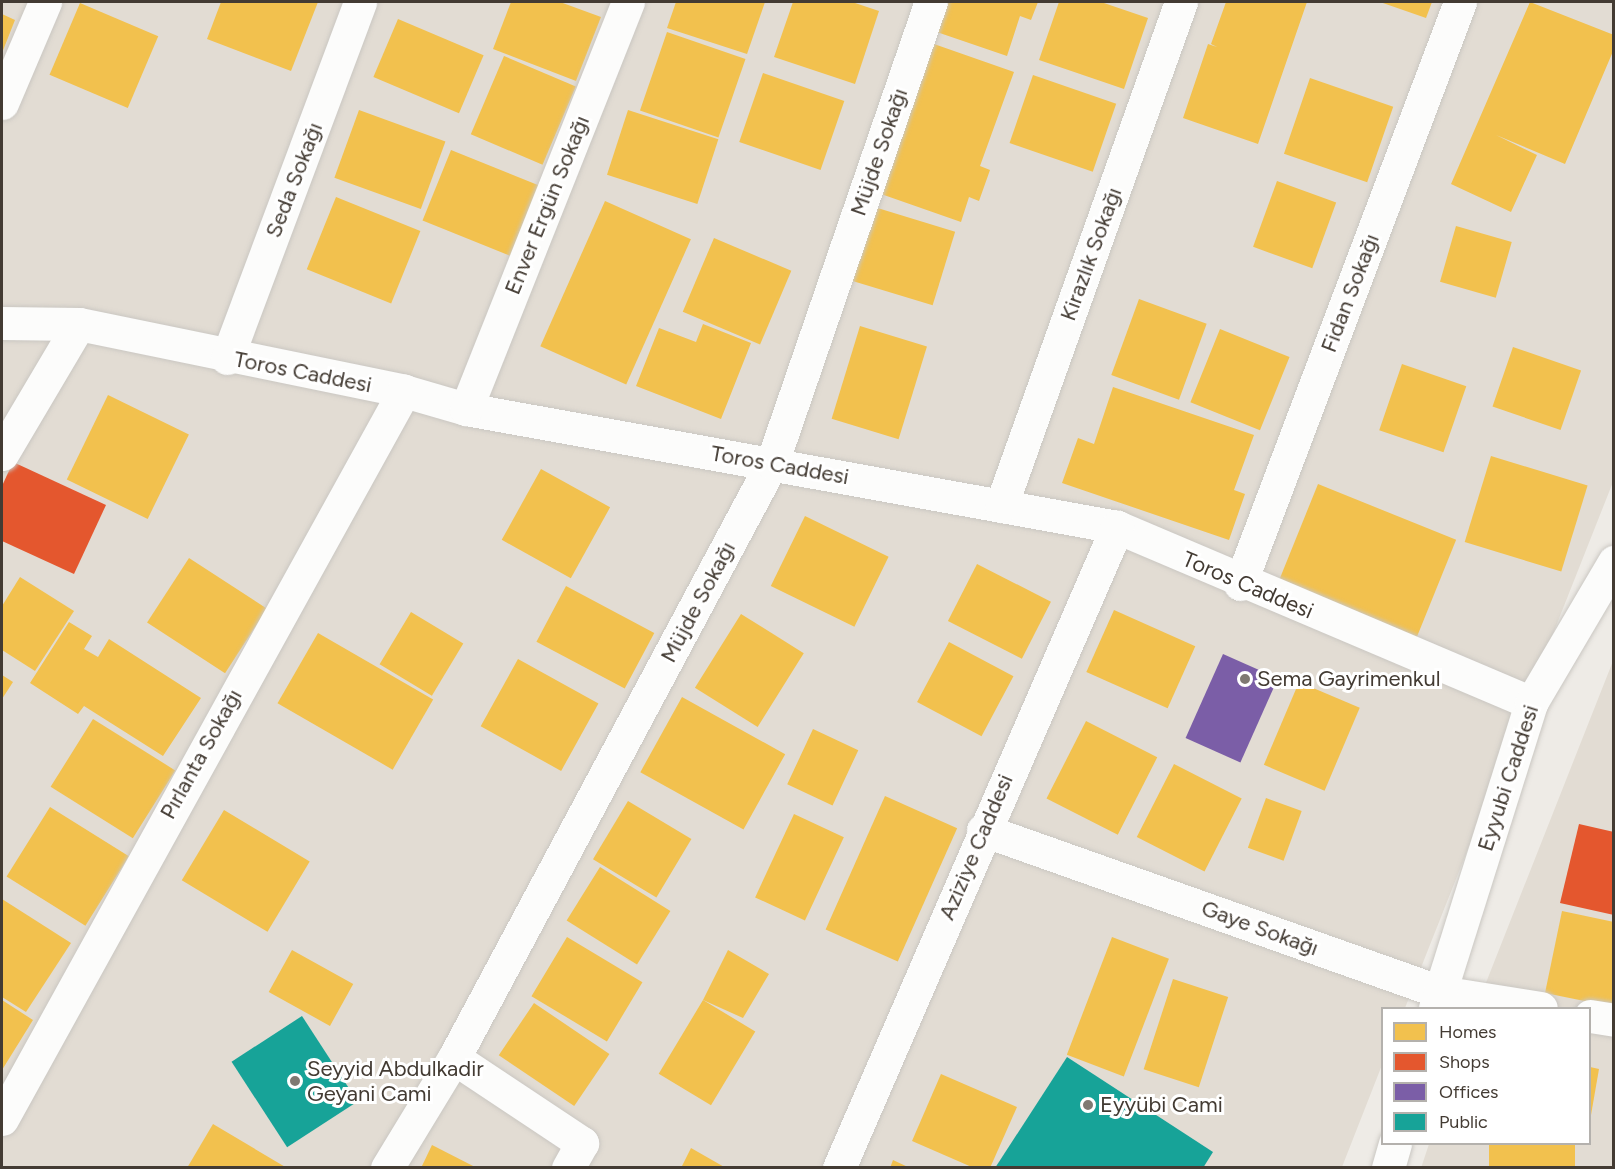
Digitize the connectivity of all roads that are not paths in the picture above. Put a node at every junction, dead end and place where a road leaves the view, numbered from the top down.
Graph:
1 (45, 2) edge
2 (360, 2) edge
3 (628, 2) edge
4 (931, 2) edge
5 (1181, 2) edge
6 (1460, 2) edge
7 (2, 104) edge
8 (2, 323) edge
9 (79, 324) junction
10 (227, 358) junction
11 (404, 391) junction
12 (466, 409) junction
13 (2, 454) edge
14 (772, 463) junction
15 (1001, 506) junction
16 (1117, 527) junction
17 (1614, 561) edge
18 (1240, 584) junction
19 (1530, 703) junction
20 (983, 830) junction
21 (1438, 1000) edge
22 (1528, 1007) edge
23 (1591, 1016) edge
24 (1614, 1020) edge
25 (454, 1058) junction
26 (2, 1119) edge
27 (1394, 1145) edge
28 (387, 1167) edge
29 (568, 1167) edge
30 (839, 1167) edge
31 (1388, 1167) edge

1 - 7 street
2 - 10 street, Seda Sokağı
3 - 12 street, Enver Ergün Sokağı
4 - 14 street, Müjde Sokağı
5 - 15 street, Kirazlık Sokağı
6 - 18 street, Fidan Sokağı
8 - 9 street, Toros Caddesi
9 - 10 street, Toros Caddesi
9 - 13 street
10 - 11 street, Toros Caddesi
11 - 12 street, Toros Caddesi
11 - 26 street, Pırlanta Sokağı
12 - 14 street, Toros Caddesi
14 - 15 street, Toros Caddesi
14 - 25 street, Müjde Sokağı
15 - 16 street, Toros Caddesi
16 - 18 street, Toros Caddesi
16 - 20 street, Aziziye Caddesi
17 - 19 street, Eyyubi Caddesi
18 - 19 street, Toros Caddesi
19 - 21 street, Eyyubi Caddesi
20 - 21 street, Gaye Sokağı
20 - 30 street, Aziziye Caddesi
21 - 22 street, Gaye Sokağı
23 - 24 street
25 - 28 street, Müjde Sokağı
25 - 29 street
27 - 31 street

